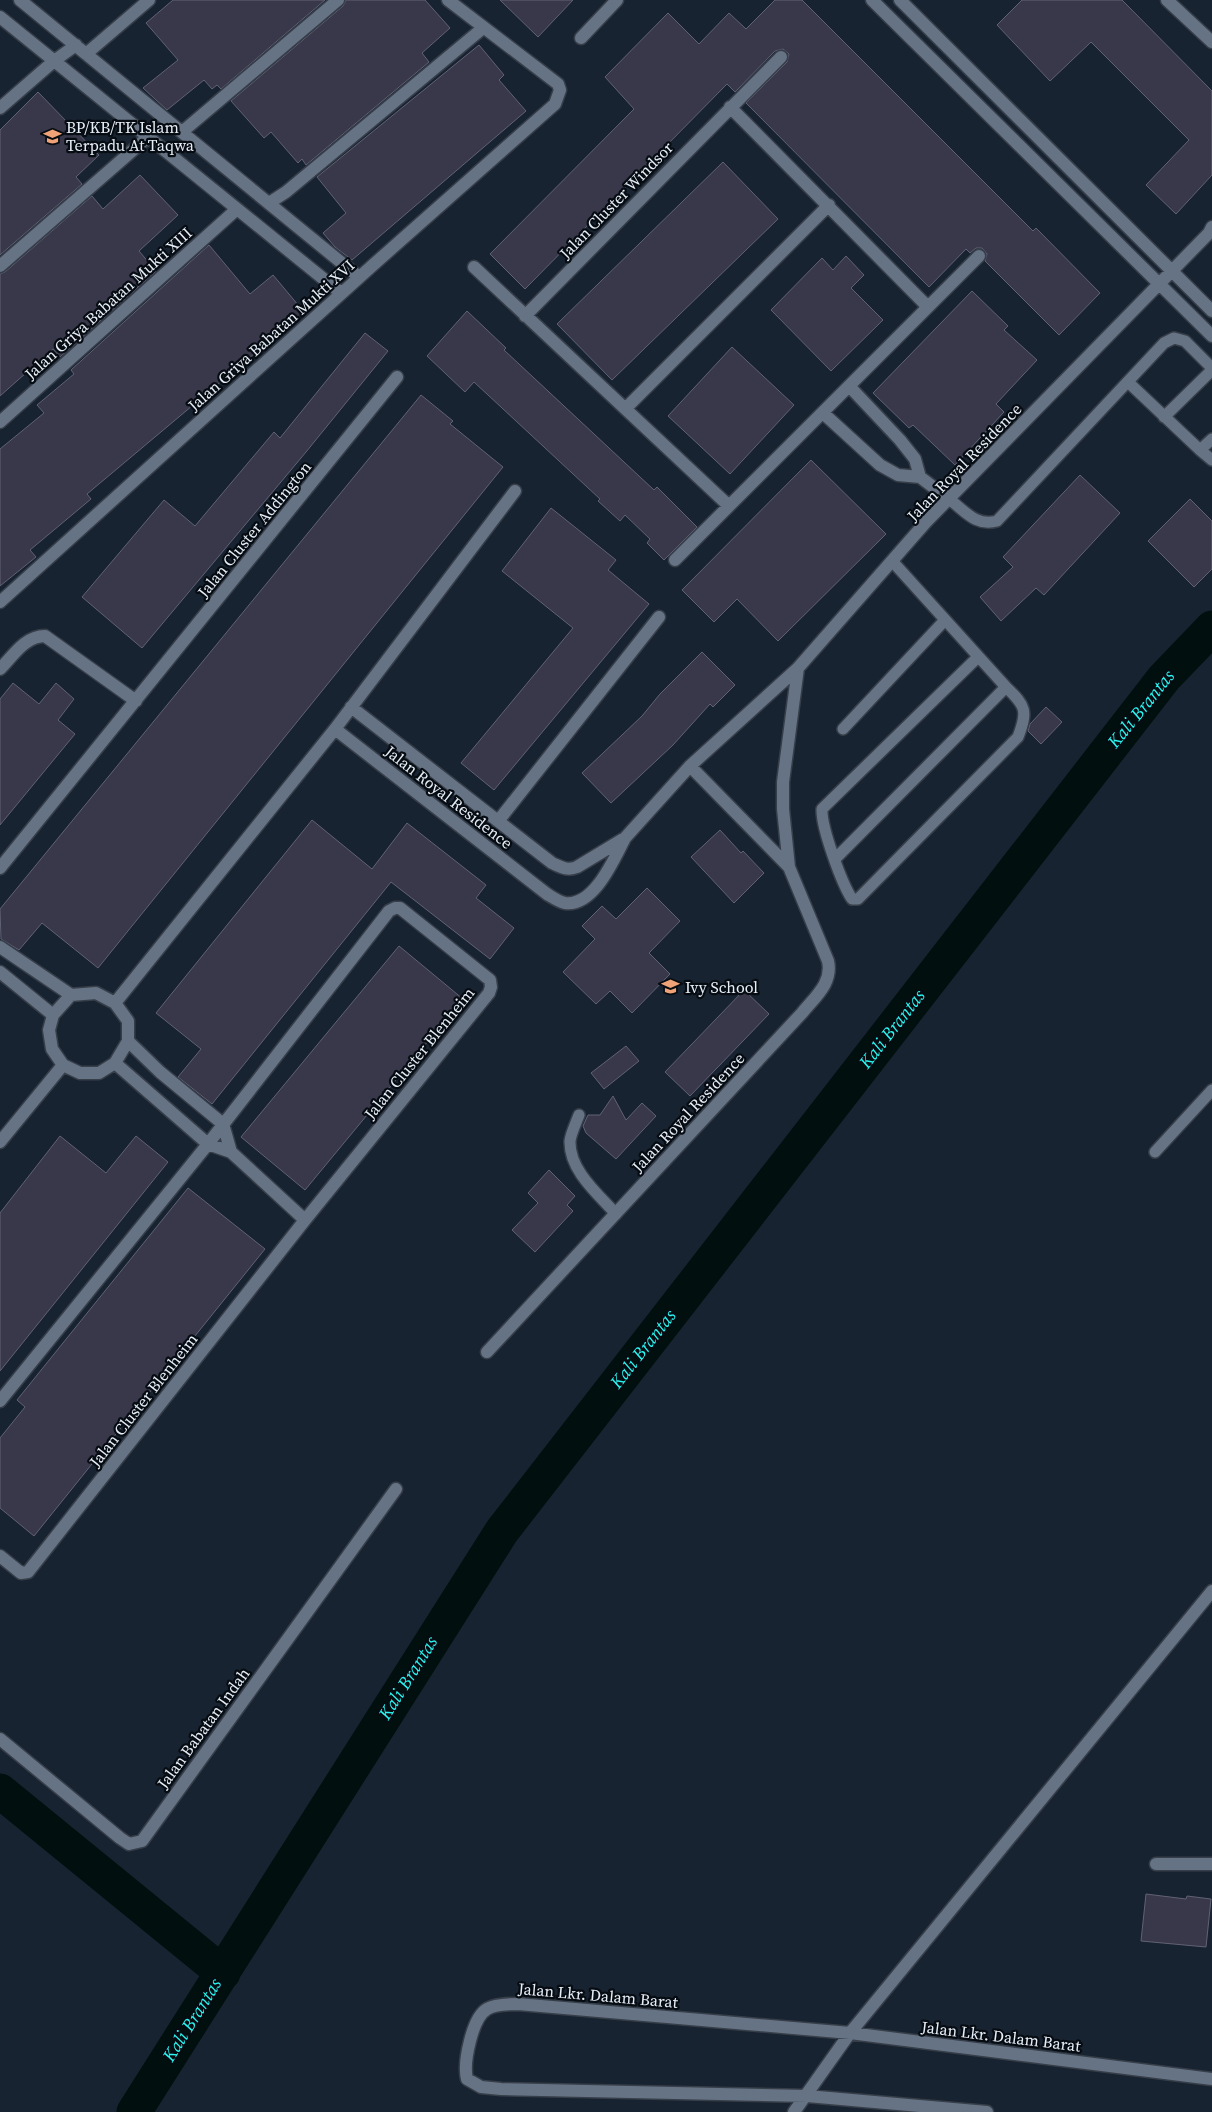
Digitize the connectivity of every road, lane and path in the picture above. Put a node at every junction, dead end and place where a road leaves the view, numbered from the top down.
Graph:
1 (20, 0) edge
2 (149, 0) edge
3 (338, 0) edge
4 (448, 0) edge
5 (617, 0) edge
6 (872, 0) edge
7 (900, 0) edge
8 (1167, 0) edge
9 (0, 17) edge
10 (483, 28) junction
11 (581, 38) dead end
12 (1212, 42) edge
13 (76, 45) junction
14 (86, 54) junction
15 (780, 57) dead end
16 (54, 61) junction
17 (730, 107) junction
18 (0, 108) edge
19 (182, 132) junction
20 (148, 137) junction
21 (269, 203) junction
22 (829, 205) junction
23 (237, 209) junction
24 (1211, 231) edge
25 (979, 256) dead end
26 (0, 266) edge
27 (474, 267) dead end
28 (1171, 271) junction
29 (359, 277) junction
30 (1159, 284) junction
31 (342, 293) junction
32 (928, 307) junction
33 (1212, 311) edge
34 (525, 316) junction
35 (1212, 336) edge
36 (1212, 369) edge
37 (397, 378) dead end
38 (1128, 382) junction
39 (850, 387) junction
40 (626, 408) junction
41 (823, 413) junction
42 (1164, 417) junction
43 (0, 422) edge
44 (1212, 439) edge
45 (1200, 450) junction
46 (1212, 460) edge
47 (920, 477) junction
48 (515, 491) dead end
49 (949, 499) junction
50 (729, 506) junction
51 (675, 560) dead end
52 (893, 562) junction
53 (0, 602) edge
54 (658, 617) dead end
55 (945, 620) junction
56 (978, 657) junction
57 (798, 668) junction
58 (0, 669) edge
59 (1006, 687) junction
60 (136, 700) junction
61 (351, 707) junction
62 (335, 729) junction
63 (843, 729) dead end
64 (690, 766) junction
65 (499, 820) junction
66 (628, 834) junction
67 (835, 859) junction
68 (0, 868) edge
69 (789, 868) junction
70 (0, 947) edge
71 (0, 972) edge
72 (71, 995) junction
73 (115, 1003) junction
74 (53, 1015) junction
75 (128, 1041) junction
76 (115, 1063) junction
77 (63, 1065) junction
78 (1212, 1090) edge
79 (579, 1115) dead end
80 (223, 1124) junction
81 (0, 1142) edge
82 (208, 1144) junction
83 (231, 1152) junction
84 (1155, 1152) dead end
85 (616, 1214) junction
86 (305, 1220) junction
87 (487, 1352) dead end
88 (0, 1401) edge
89 (396, 1489) dead end
90 (0, 1556) edge
91 (1212, 1591) edge
92 (0, 1739) edge
93 (1156, 1864) dead end
94 (1212, 1864) edge
95 (850, 2033) junction
96 (1212, 2080) edge
97 (807, 2096) junction
98 (794, 2112) edge
99 (987, 2112) edge

1 - 13 street
2 - 14 street
3 - 19 street
4 - 10 street
5 - 11 street
6 - 30 street
7 - 28 street
8 - 12 street
9 - 16 street
10 - 21 street
10 - 29 street, Jalan Griya Babatan Mukti XVI
13 - 14 street
13 - 16 street
14 - 19 street
15 - 17 street, Jalan Cluster Windsor
16 - 18 street
16 - 20 street
17 - 22 street
17 - 34 street, Jalan Cluster Windsor
19 - 21 street
20 - 23 street
20 - 26 street
21 - 29 street
22 - 32 street
22 - 40 street
23 - 31 street
23 - 43 street, Jalan Griya Babatan Mukti XIII
24 - 28 street, Jalan Royal Residence
25 - 32 street
27 - 34 street
28 - 30 street, Jalan Royal Residence
28 - 33 street
29 - 31 street, Jalan Griya Babatan Mukti XVI
30 - 35 street
30 - 49 street, Jalan Royal Residence
31 - 53 street, Jalan Griya Babatan Mukti XVI
32 - 39 street
34 - 40 street
36 - 38 lane
36 - 42 lane
37 - 60 street, Jalan Cluster Addington
38 - 42 lane
38 - 49 lane
39 - 41 street
39 - 47 street
40 - 50 street
41 - 47 street
41 - 50 street
42 - 45 lane
44 - 45 lane
45 - 46 lane
47 - 49 street
48 - 61 street
49 - 52 street, Jalan Royal Residence
50 - 51 street
52 - 55 lane
52 - 57 street, Jalan Royal Residence
54 - 65 street, Jalan Royal Residence
55 - 56 lane
55 - 63 lane
56 - 59 lane
56 - 67 lane
57 - 64 street, Jalan Royal Residence
57 - 69 street, Jalan Royal Residence
58 - 60 street
59 - 67 lane
59 - 67 lane
60 - 68 street, Jalan Cluster Addington
61 - 62 street
61 - 65 street, Jalan Royal Residence
62 - 66 street, Jalan Royal Residence
62 - 73 street
64 - 66 street, Jalan Royal Residence
64 - 69 street, Jalan Royal Residence
65 - 66 street, Jalan Royal Residence
69 - 85 street, Jalan Royal Residence
70 - 72 street
71 - 74 street
72 - 73 street
72 - 74 street
73 - 75 street
74 - 77 street
75 - 76 street
75 - 80 street
76 - 77 street
76 - 82 street
77 - 81 street
78 - 84 lane
79 - 85 lane
80 - 82 street, Jalan Cluster Blenheim
80 - 83 street
80 - 86 street, Jalan Cluster Blenheim
82 - 83 street
82 - 88 street, Jalan Cluster Blenheim
83 - 86 street
85 - 87 street, Jalan Royal Residence
86 - 90 street, Jalan Cluster Blenheim
89 - 92 street, Jalan Babatan Indah
91 - 95 street
93 - 94 street
95 - 96 street, Jalan Lkr. Dalam Barat
95 - 97 street
95 - 97 street, Jalan Lkr. Dalam Barat
97 - 98 street
97 - 99 street, Jalan Lkr. Dalam Barat

